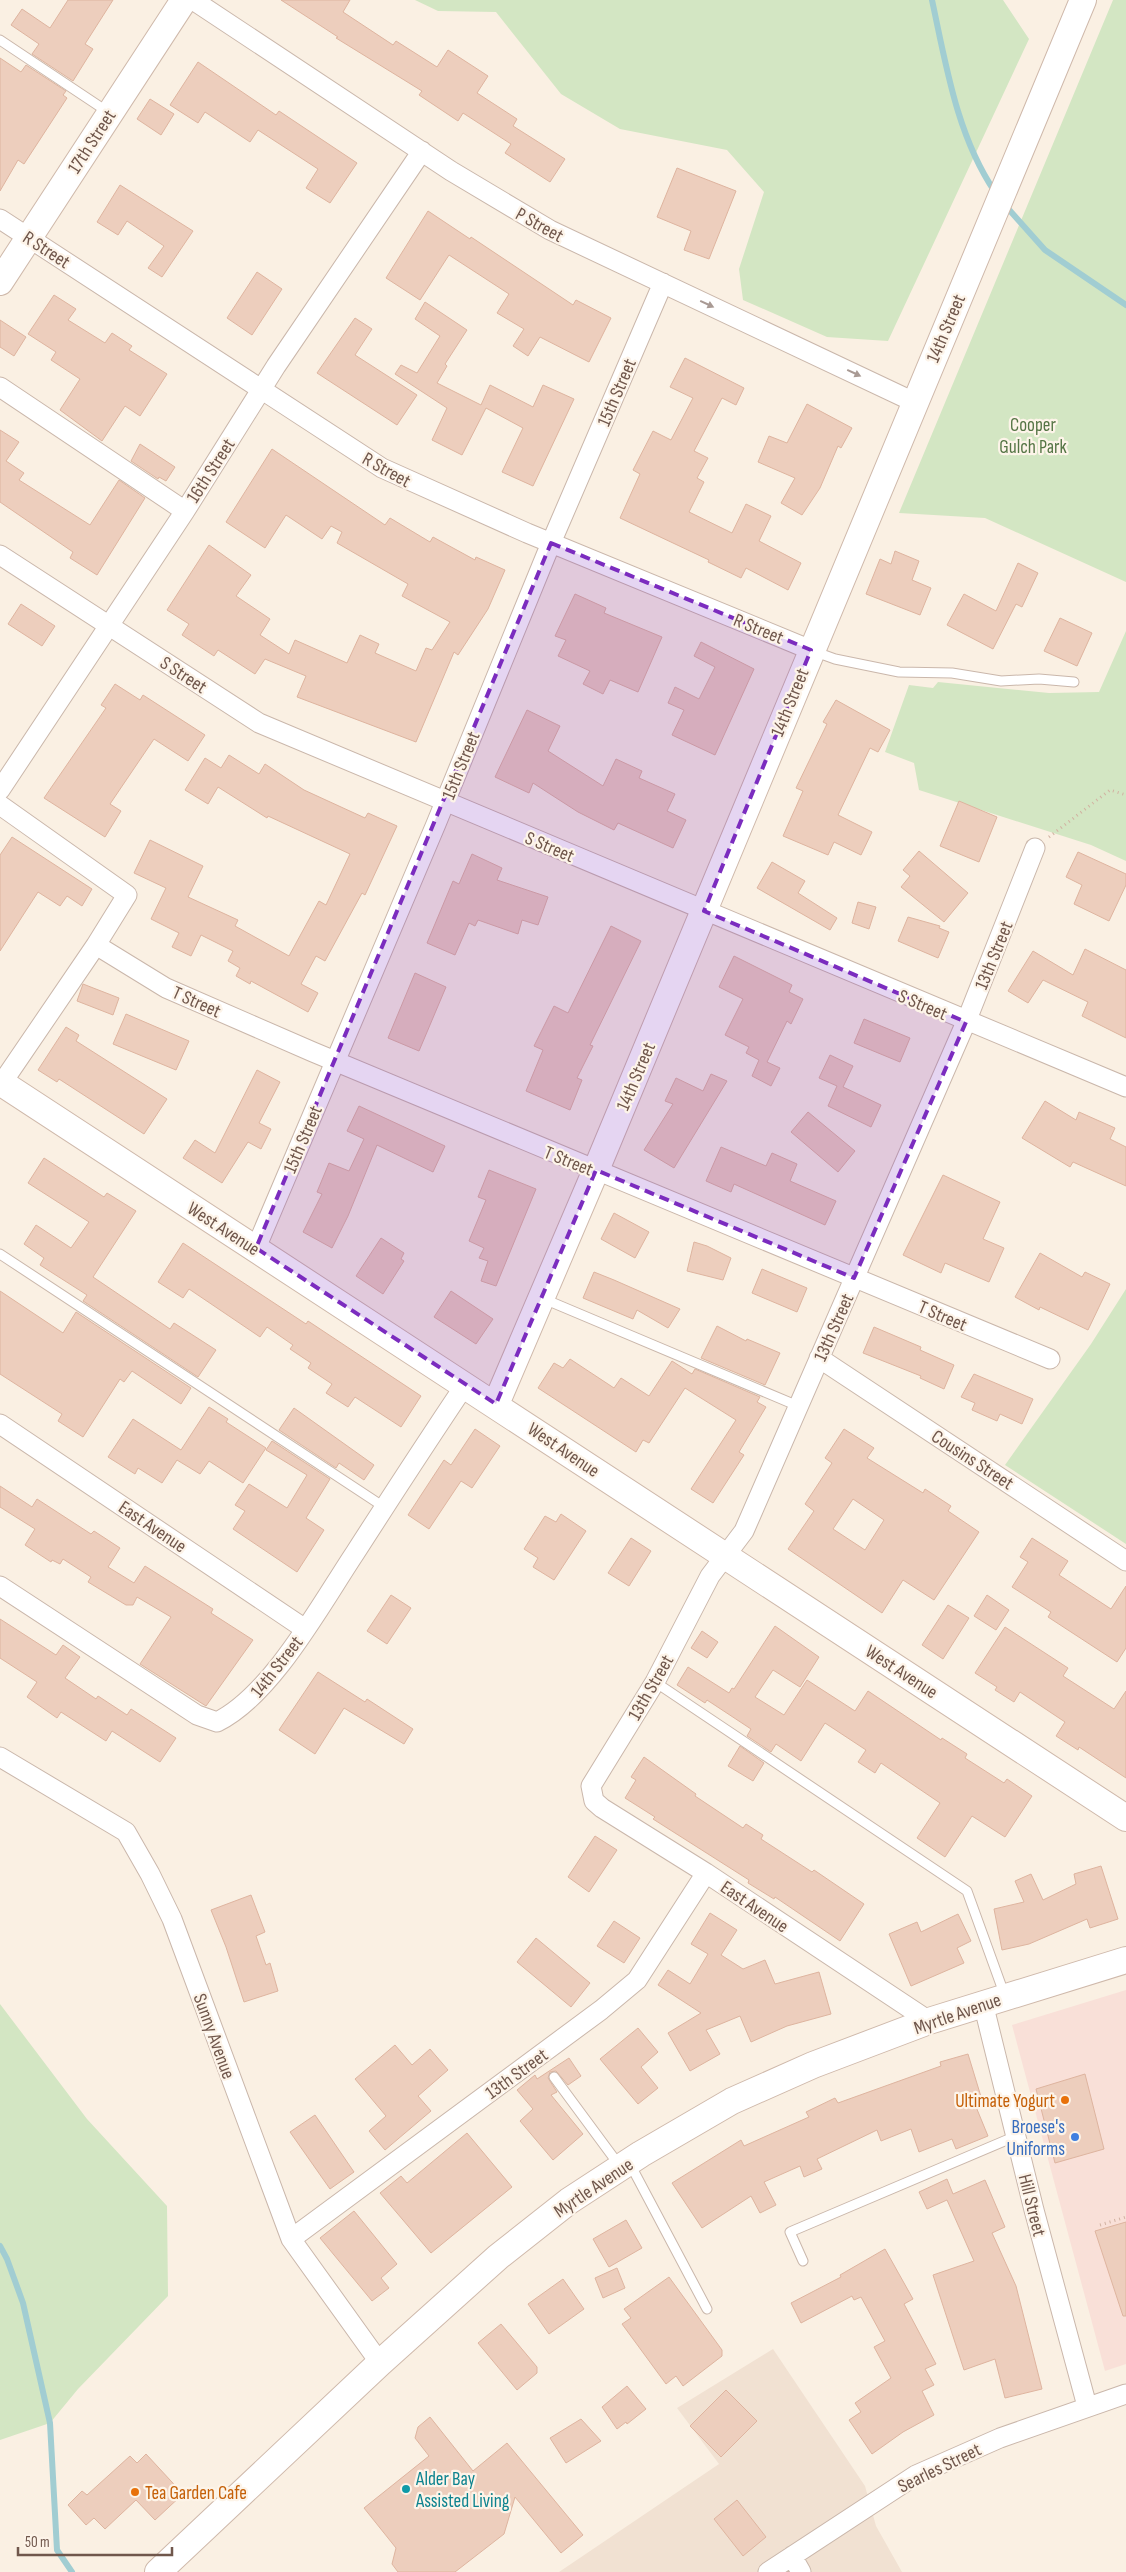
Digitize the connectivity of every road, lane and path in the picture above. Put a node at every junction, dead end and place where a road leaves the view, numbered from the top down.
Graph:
1 (184, 0) edge
2 (193, 0) edge
3 (1083, 0) edge
4 (0, 40) edge
5 (109, 113) junction
6 (422, 151) junction
7 (0, 218) edge
8 (29, 238) junction
9 (0, 282) edge
10 (664, 283) junction
11 (0, 387) edge
12 (261, 391) junction
13 (914, 402) junction
14 (185, 510) junction
15 (551, 543) junction
16 (0, 555) edge
17 (108, 625) junction
18 (811, 650) junction
19 (1074, 682) dead end
20 (0, 790) edge
21 (1126, 795) edge
22 (445, 801) junction
23 (0, 805) edge
24 (1035, 848) joint
25 (704, 911) junction
26 (96, 945) junction
27 (966, 1022) junction
28 (335, 1062) junction
29 (1, 1082) edge
30 (1126, 1087) edge
31 (596, 1170) junction
32 (256, 1248) junction
33 (0, 1254) edge
34 (854, 1278) junction
35 (541, 1298) junction
36 (819, 1358) junction
37 (1050, 1359) dead end
38 (466, 1385) junction
39 (496, 1404) junction
40 (798, 1406) junction
41 (0, 1424) edge
42 (384, 1508) junction
43 (1122, 1555) edge
44 (726, 1557) junction
45 (0, 1586) edge
46 (305, 1629) junction
47 (655, 1682) junction
48 (0, 1757) edge
49 (591, 1786) joint
50 (1126, 1818) edge
51 (706, 1873) junction
52 (1126, 1960) edge
53 (994, 2000) junction
54 (928, 2021) junction
55 (554, 2077) dead end
56 (1016, 2136) junction
57 (625, 2164) junction
58 (1126, 2217) edge
59 (1100, 2225) dead end
60 (291, 2239) junction
61 (802, 2261) dead end
62 (707, 2309) dead end
63 (380, 2363) junction
64 (1126, 2394) edge
65 (1087, 2406) junction
66 (792, 2556) junction
67 (158, 2572) edge
68 (768, 2572) edge
69 (802, 2572) edge

1 - 5 main road, 17th Street
2 - 6 street, P Street
3 - 13 main road, 14th Street
4 - 5 lane
5 - 8 main road, 17th Street
6 - 10 street, P Street
6 - 12 street, 16th Street
7 - 8 street, R Street
8 - 9 main road, 17th Street
8 - 12 street, R Street
10 -> 13 street, P Street
10 - 15 street, 15th Street
11 - 14 street
12 - 14 street, 16th Street
12 - 15 street, R Street
13 - 18 main road, 14th Street
14 - 17 street, 16th Street
15 - 18 street, R Street
15 - 22 street, 15th Street
16 - 17 street, S Street
17 - 20 street, 16th Street
17 - 22 street, S Street
18 - 19 lane
18 - 25 main road, 14th Street
21 - 24 path
22 - 25 street, S Street
22 - 28 street, 15th Street
23 - 26 street
24 - 27 street, 13th Street
25 - 27 street, S Street
25 - 31 main road, 14th Street
26 - 28 street, T Street
26 - 29 street
27 - 30 street, S Street
27 - 34 street, 13th Street
28 - 31 street, T Street
28 - 32 street, 15th Street
29 - 32 main road, West Avenue
31 - 34 street, T Street
31 - 35 main road, 14th Street
32 - 38 main road, West Avenue
33 - 42 lane
34 - 36 street, 13th Street
34 - 37 street, T Street
35 - 39 main road, 14th Street
35 - 40 lane
36 - 40 street, 13th Street
36 - 43 street, Cousins Street
38 - 39 main road, West Avenue
38 - 42 street, 14th Street
39 - 44 main road, West Avenue
40 - 44 street, 13th Street
41 - 46 street, East Avenue
42 - 46 street, 14th Street
44 - 47 street, 13th Street
44 - 50 main road, West Avenue
45 - 46 street, 14th Street
47 - 49 street, 13th Street
47 - 53 lane
48 - 60 street, Sunny Avenue
49 - 51 street, East Avenue
51 - 54 street, East Avenue
51 - 60 street, 13th Street
52 - 53 main road, Myrtle Avenue
53 - 54 main road, Myrtle Avenue
53 - 56 street, Hill Street
54 - 57 main road, Myrtle Avenue
55 - 57 lane
56 - 61 lane
56 - 65 street, Hill Street
57 - 62 lane
57 - 63 main road, Myrtle Avenue
58 - 59 path
60 - 63 street, Sunny Avenue
63 - 67 main road, Myrtle Avenue
64 - 65 street, Searles Street
65 - 66 street, Searles Street
66 - 68 street, Searles Street
66 - 69 street

